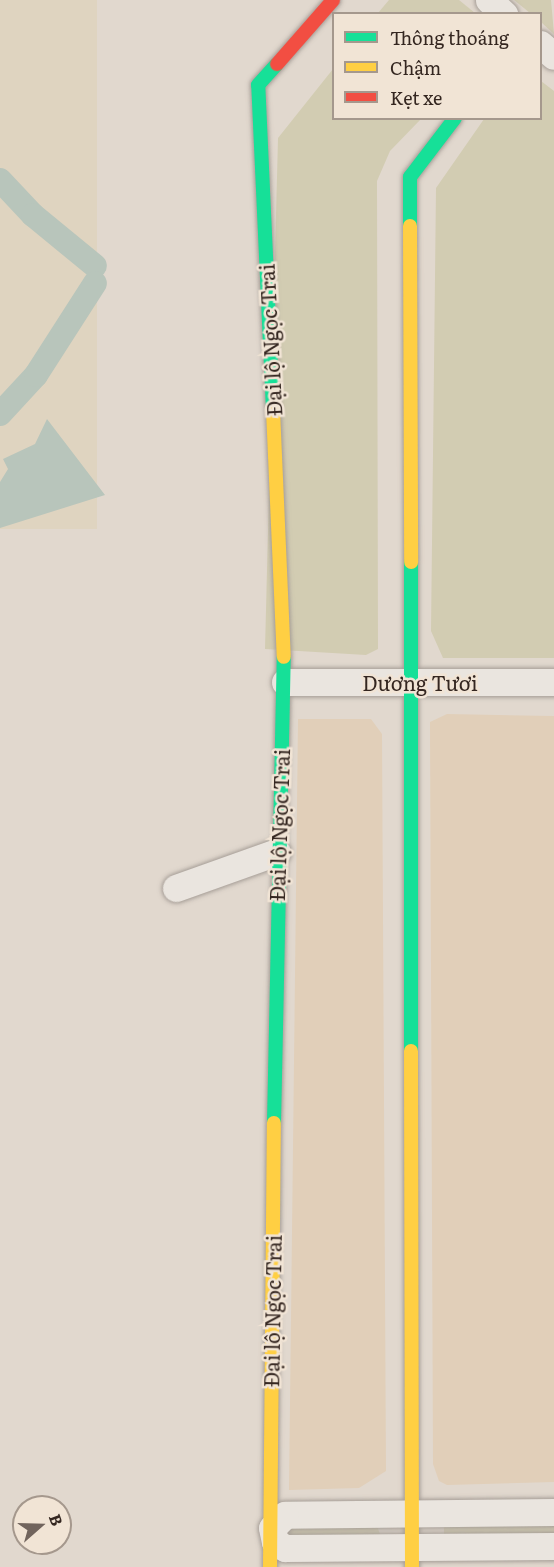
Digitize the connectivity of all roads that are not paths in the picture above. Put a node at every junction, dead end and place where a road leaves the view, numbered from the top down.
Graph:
1 (333, 0) edge
2 (489, 0) edge
3 (502, 12) edge
4 (542, 46) edge
5 (554, 56) edge
6 (453, 120) edge
7 (285, 682) junction
8 (412, 682) junction
9 (554, 682) edge
10 (277, 852) junction
11 (176, 888) dead end
12 (554, 1512) edge
13 (412, 1515) junction
14 (554, 1546) edge
15 (412, 1557) edge
16 (270, 1567) edge

1 - 7 street, Đại lộ Ngọc Trai
2 - 3 street
4 - 5 street
6 - 8 street
7 - 8 street, Dương Tươi
7 - 10 street, Đại lộ Ngọc Trai
8 - 9 street, Dương Tươi
8 - 13 street
10 - 11 street
10 - 16 street, Đại lộ Ngọc Trai
12 - 13 street
13 - 15 street
13 - 15 street
14 - 15 street

